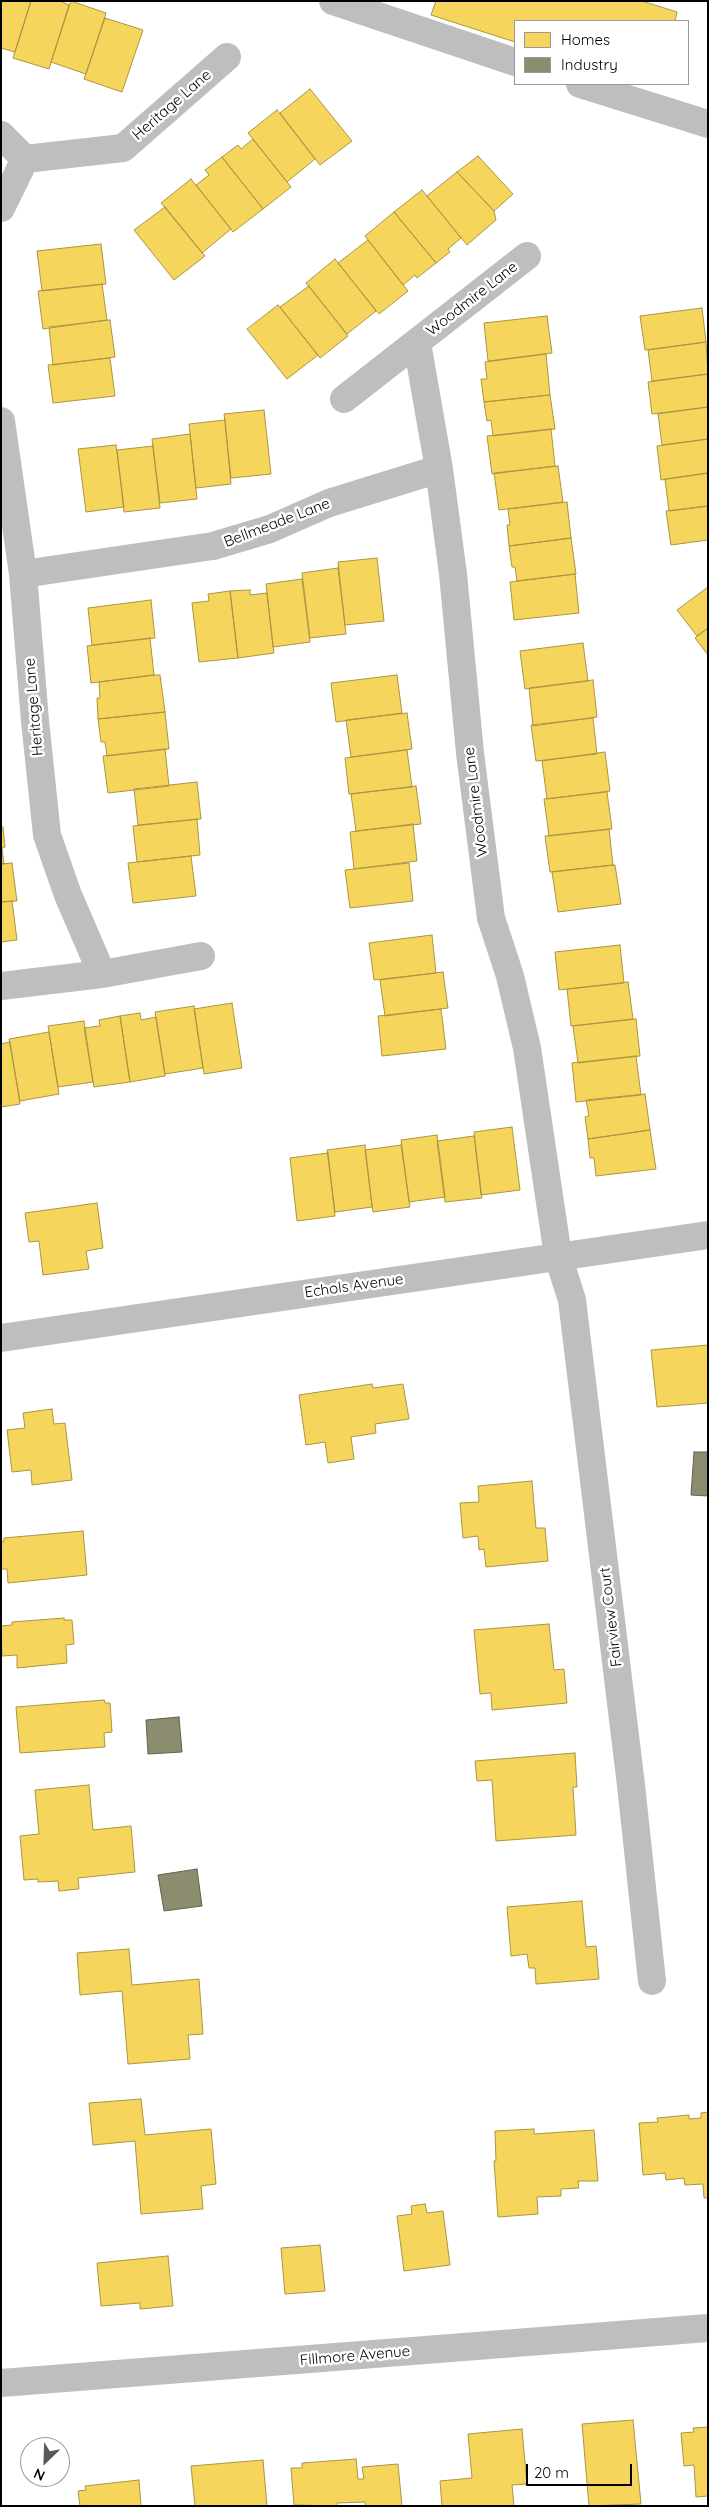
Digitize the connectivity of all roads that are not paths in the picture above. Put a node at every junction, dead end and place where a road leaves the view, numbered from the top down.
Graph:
1 (333, 1) edge
2 (227, 57) dead end
3 (514, 62) edge
4 (583, 85) edge
5 (678, 116) junction
6 (708, 119) edge
7 (708, 124) edge
8 (1, 135) edge
9 (25, 159) junction
10 (1, 208) edge
11 (527, 256) dead end
12 (417, 343) junction
13 (344, 399) dead end
14 (2, 427) edge
15 (439, 470) junction
16 (24, 574) junction
17 (201, 956) dead end
18 (102, 974) junction
19 (1, 986) edge
20 (708, 1235) edge
21 (558, 1256) junction
22 (1, 1338) edge
23 (652, 1981) dead end
24 (708, 2328) edge
25 (1, 2383) edge

1 - 3 street
2 - 9 street, Heritage Lane
4 - 5 street
5 - 6 street
5 - 7 street
8 - 9 street
9 - 10 street
11 - 12 street, Woodmire Lane
12 - 13 street, Woodmire Lane
12 - 15 street, Woodmire Lane
14 - 16 street, Heritage Lane
15 - 16 street, Bellmeade Lane
15 - 21 street, Woodmire Lane
16 - 18 street, Heritage Lane
17 - 18 street
18 - 19 street
20 - 21 street, Echols Avenue
21 - 22 street, Echols Avenue
21 - 23 street, Fairview Court
24 - 25 street, Fillmore Avenue

